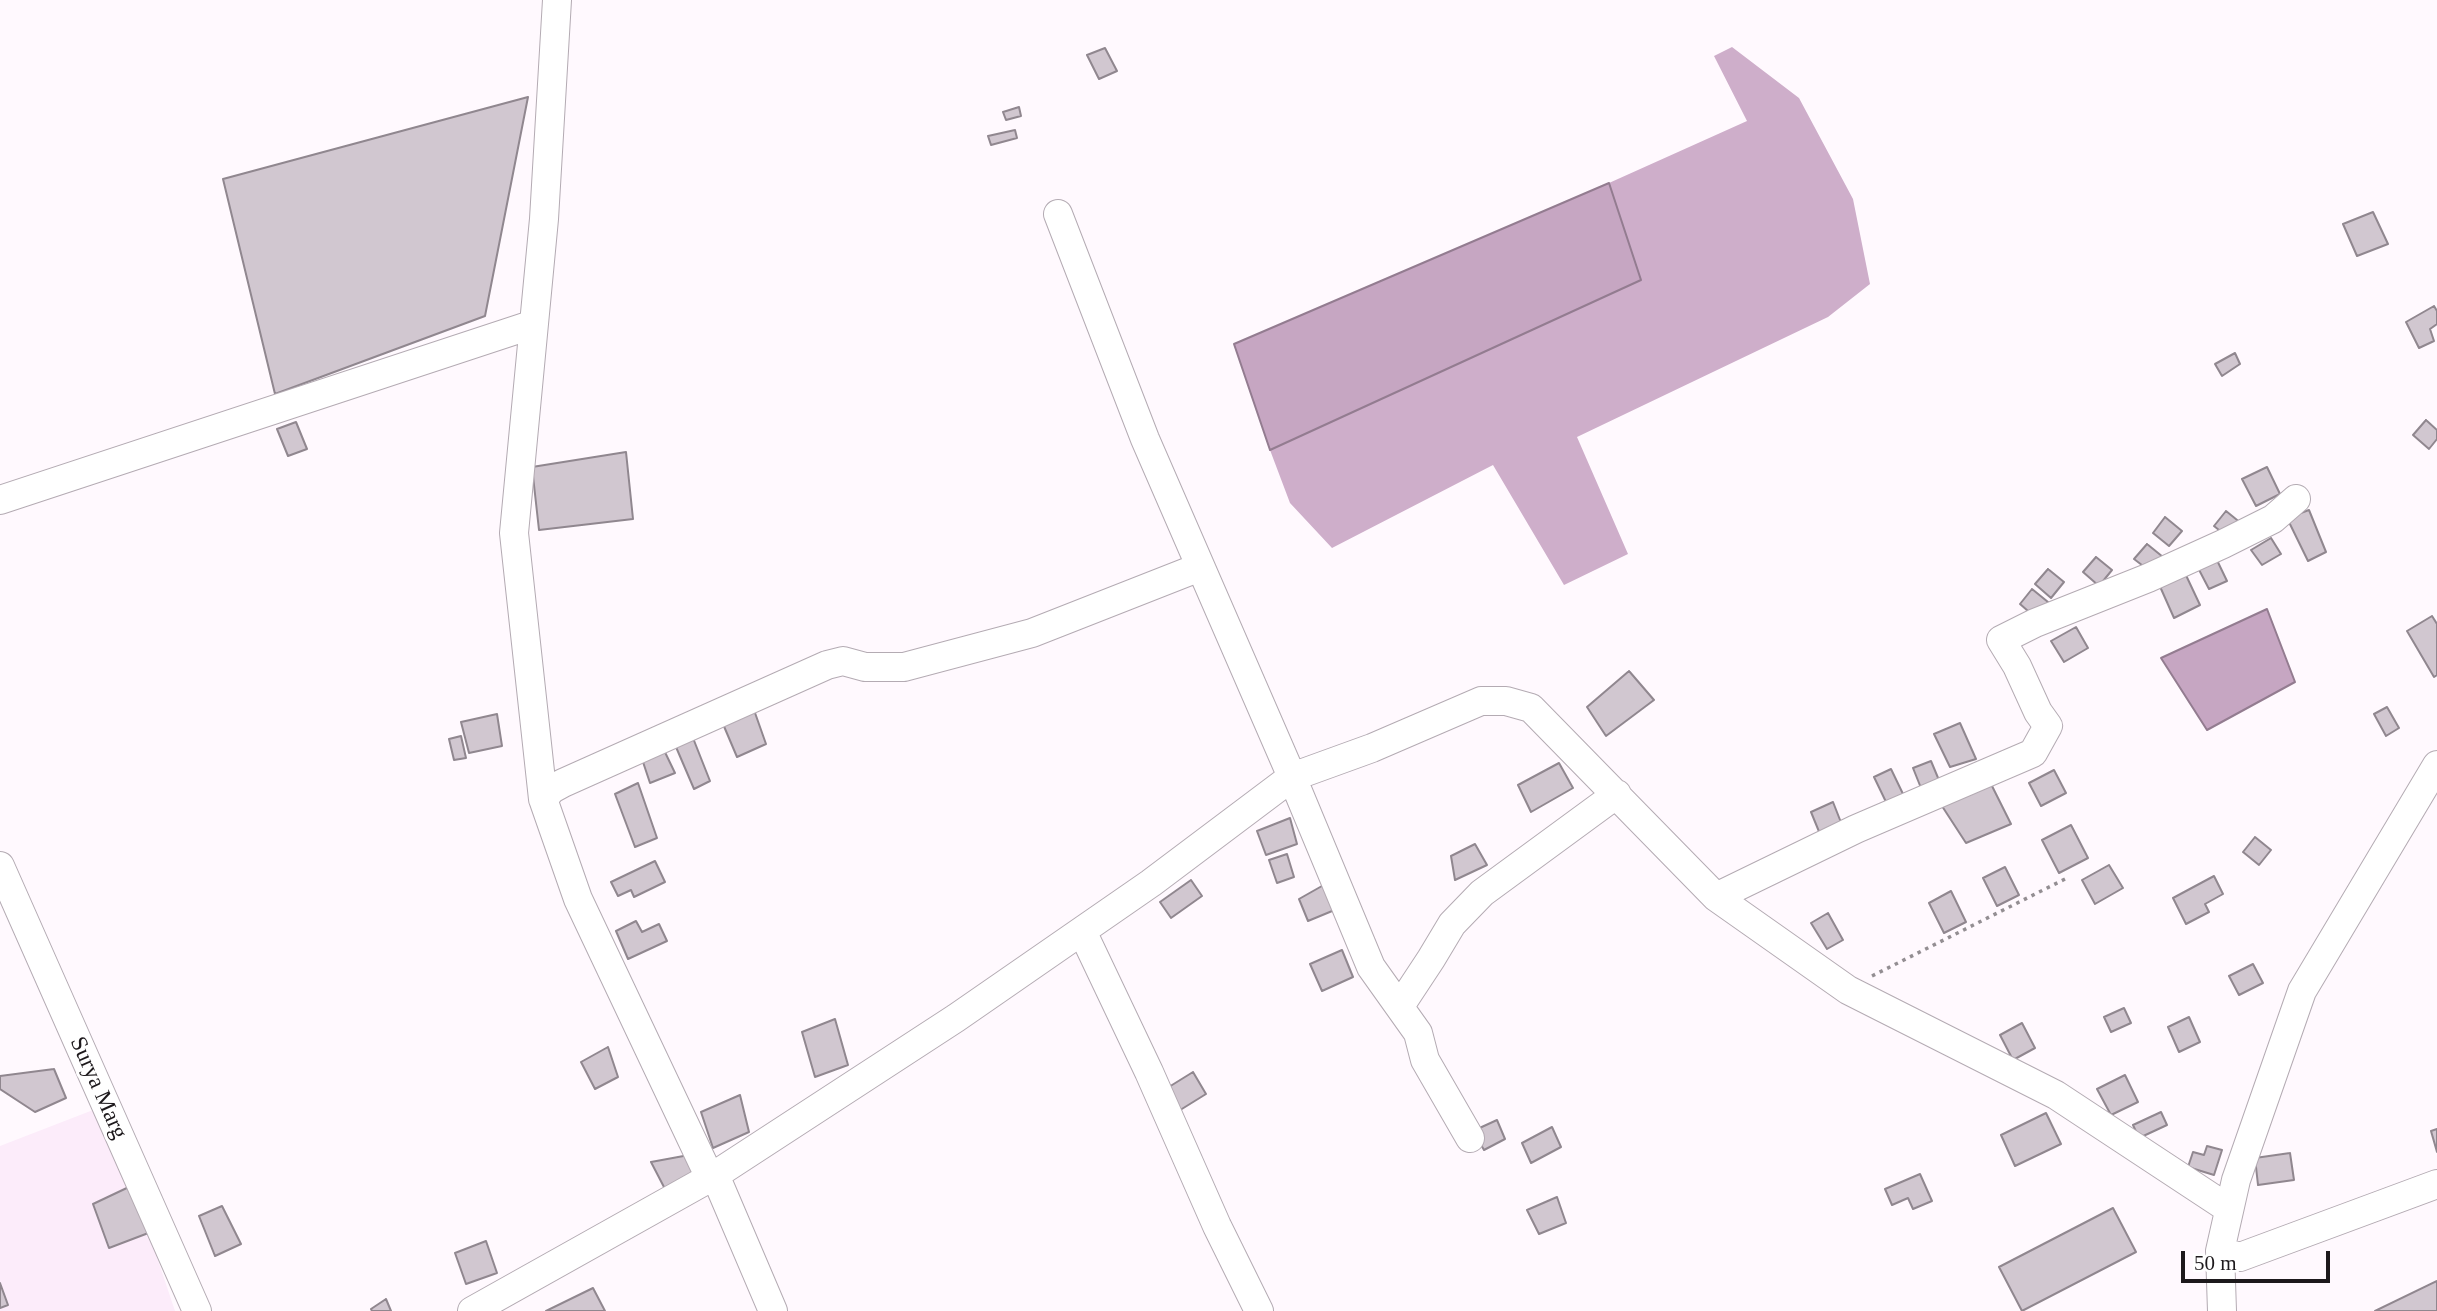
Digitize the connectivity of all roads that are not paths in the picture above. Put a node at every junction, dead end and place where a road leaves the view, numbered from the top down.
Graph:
1 (557, 0) edge
2 (1058, 215) dead end
3 (534, 324) junction
4 (2296, 499) dead end
5 (0, 500) edge
6 (1200, 567) junction
7 (2437, 765) edge
8 (1292, 777) junction
9 (1617, 794) junction
10 (543, 799) junction
11 (0, 866) edge
12 (1716, 897) junction
13 (1082, 930) junction
14 (1400, 1006) junction
15 (1470, 1138) dead end
16 (713, 1176) junction
17 (2437, 1184) edge
18 (2229, 1209) junction
19 (2220, 1251) junction
20 (197, 1311) edge
21 (472, 1311) edge
22 (773, 1311) edge
23 (1259, 1311) edge
24 (2222, 1311) edge

1 - 3 street
2 - 6 street
3 - 5 street
3 - 10 street
4 - 12 street
6 - 8 street
6 - 10 street
7 - 18 street
8 - 9 street
8 - 13 street
8 - 14 street
9 - 12 street
9 - 14 street
10 - 16 street
11 - 20 street, Surya Marg
12 - 18 street
13 - 16 street
13 - 23 street
14 - 15 street
16 - 21 street
16 - 22 street
17 - 19 street
18 - 19 street
19 - 24 street

